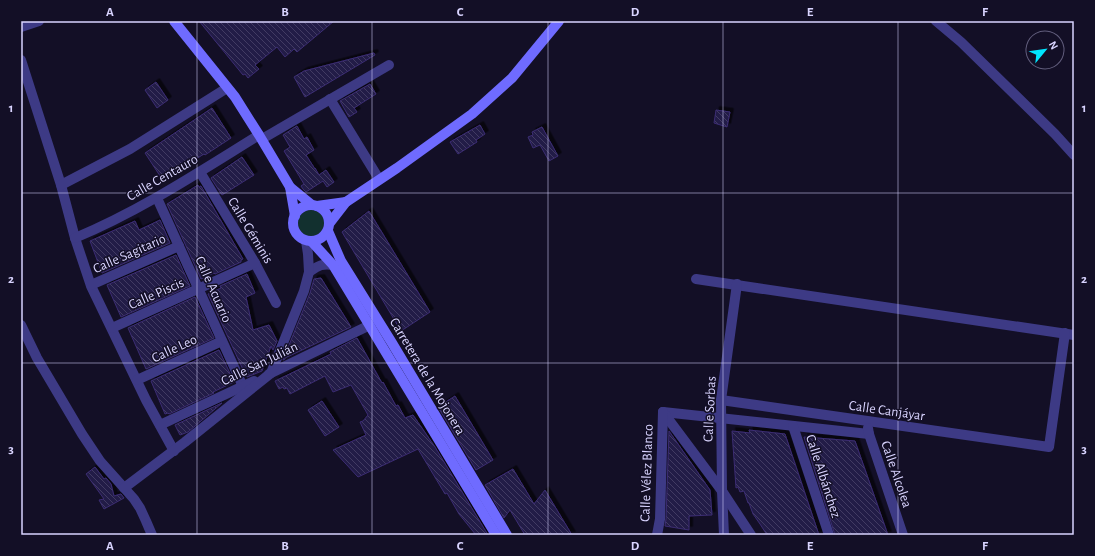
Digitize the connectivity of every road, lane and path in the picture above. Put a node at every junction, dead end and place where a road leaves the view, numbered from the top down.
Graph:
1 (39, 21) edge
2 (174, 21) edge
3 (558, 21) edge
4 (936, 21) edge
5 (21, 27) edge
6 (21, 60) edge
7 (389, 65) dead end
8 (227, 88) junction
9 (330, 99) junction
10 (261, 137) junction
11 (1074, 155) edge
12 (200, 172) junction
13 (379, 179) junction
14 (61, 185) junction
15 (290, 188) junction
16 (157, 198) junction
17 (346, 202) junction
18 (315, 206) junction
19 (295, 216) junction
20 (329, 227) junction
21 (75, 238) junction
22 (309, 241) junction
23 (179, 246) junction
24 (255, 263) junction
25 (333, 265) junction
26 (309, 272) junction
27 (696, 278) dead end
28 (737, 284) junction
29 (91, 285) junction
30 (199, 289) junction
31 (276, 303) dead end
32 (21, 325) edge
33 (370, 325) junction
34 (112, 328) junction
35 (1070, 334) edge
36 (222, 341) junction
37 (271, 373) junction
38 (137, 380) junction
39 (244, 390) junction
40 (720, 400) junction
41 (663, 412) junction
42 (721, 419) junction
43 (866, 421) junction
44 (160, 425) junction
45 (793, 426) junction
46 (869, 434) junction
47 (174, 451) junction
48 (124, 488) junction
49 (722, 491) junction
50 (152, 535) edge
51 (496, 535) edge
52 (507, 535) edge
53 (657, 535) edge
54 (724, 535) edge
55 (751, 535) edge
56 (829, 535) edge
57 (903, 535) edge

1 - 5 street
2 - 8 street
3 - 13 street
4 - 11 street
6 - 14 street
7 - 9 street, Calle Centauro
8 - 10 street
8 - 14 street
9 - 10 street, Calle Centauro
9 - 13 street
10 - 12 street, Calle Centauro
10 - 15 street
12 - 16 street, Calle Centauro
12 - 24 street, Calle Géminis
13 - 17 street
14 - 21 street
15 - 18 street
15 - 19 street
16 - 21 street, Calle Centauro
16 - 23 street, Calle Acuario
17 - 18 street
17 - 20 street
18 - 19 street
18 - 20 street
19 - 22 street
20 - 22 street
20 - 52 street, Carretera de la Mojonera
21 - 29 street
22 - 25 street, Carretera de la Mojonera
22 - 26 street
23 - 29 street, Calle Sagitario
23 - 30 street, Calle Acuario
24 - 30 street, Calle Piscis
24 - 31 street, Calle Géminis
25 - 26 street
25 - 33 street, Carretera de la Mojonera
26 - 37 street
27 - 28 street
28 - 35 street
28 - 40 street, Calle Sorbas
29 - 34 street
30 - 34 street, Calle Piscis
30 - 36 street, Calle Acuario
32 - 48 street
33 - 37 street, Calle San Julián
33 - 51 street, Carretera de la Mojonera
34 - 38 street
35 - 43 street, Calle Canjáyar
36 - 38 street, Calle Leo
36 - 39 street, Calle Acuario
37 - 39 street, Calle San Julián
38 - 44 street
39 - 44 street, Calle San Julián
39 - 47 street
40 - 42 street, Calle Sorbas
40 - 43 street, Calle Canjáyar
41 - 42 street, Calle Canjáyar
41 - 49 street
41 - 53 street, Calle Vélez Blanco
42 - 45 street, Calle Canjáyar
42 - 49 street, Calle Sorbas
43 - 46 street, Calle Alcolea
44 - 47 street
45 - 46 street, Calle Canjáyar
45 - 56 street, Calle Albánchez
46 - 57 street, Calle Alcolea
47 - 48 street
48 - 50 street
49 - 54 street, Calle Sorbas
49 - 55 street

